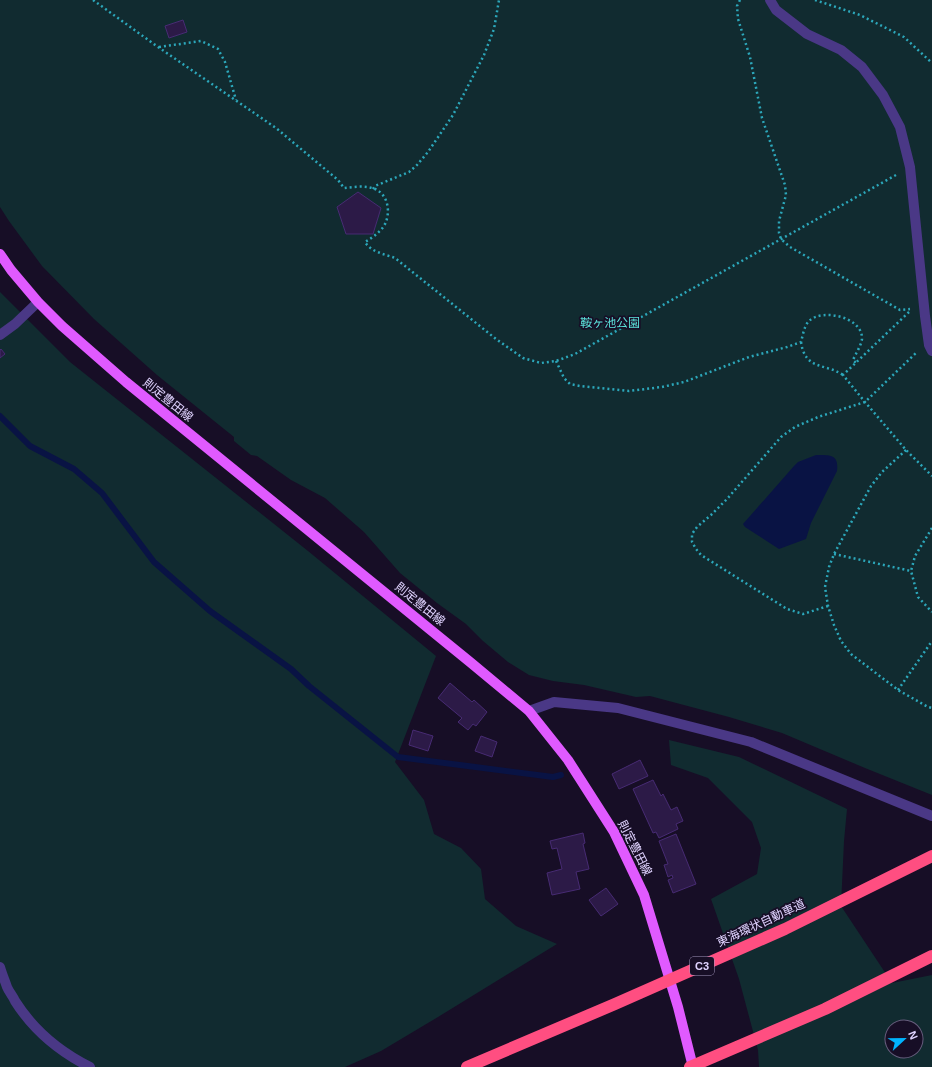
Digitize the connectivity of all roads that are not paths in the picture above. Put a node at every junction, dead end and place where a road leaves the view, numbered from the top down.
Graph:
1 (770, 0) edge
2 (0, 254) edge
3 (38, 302) junction
4 (0, 335) edge
5 (931, 348) edge
6 (529, 712) junction
7 (932, 816) edge
8 (932, 856) edge
9 (932, 956) edge
10 (0, 967) edge
11 (90, 1067) edge
12 (467, 1067) edge
13 (692, 1067) edge

1 - 5 street
2 - 3 main road, 則定豊田線
3 - 4 street
3 - 6 main road, 則定豊田線
6 - 7 street
6 - 13 main road, 則定豊田線
8 - 12 highway, 東海環状自動車道 / C3
9 - 13 highway
10 - 11 street

